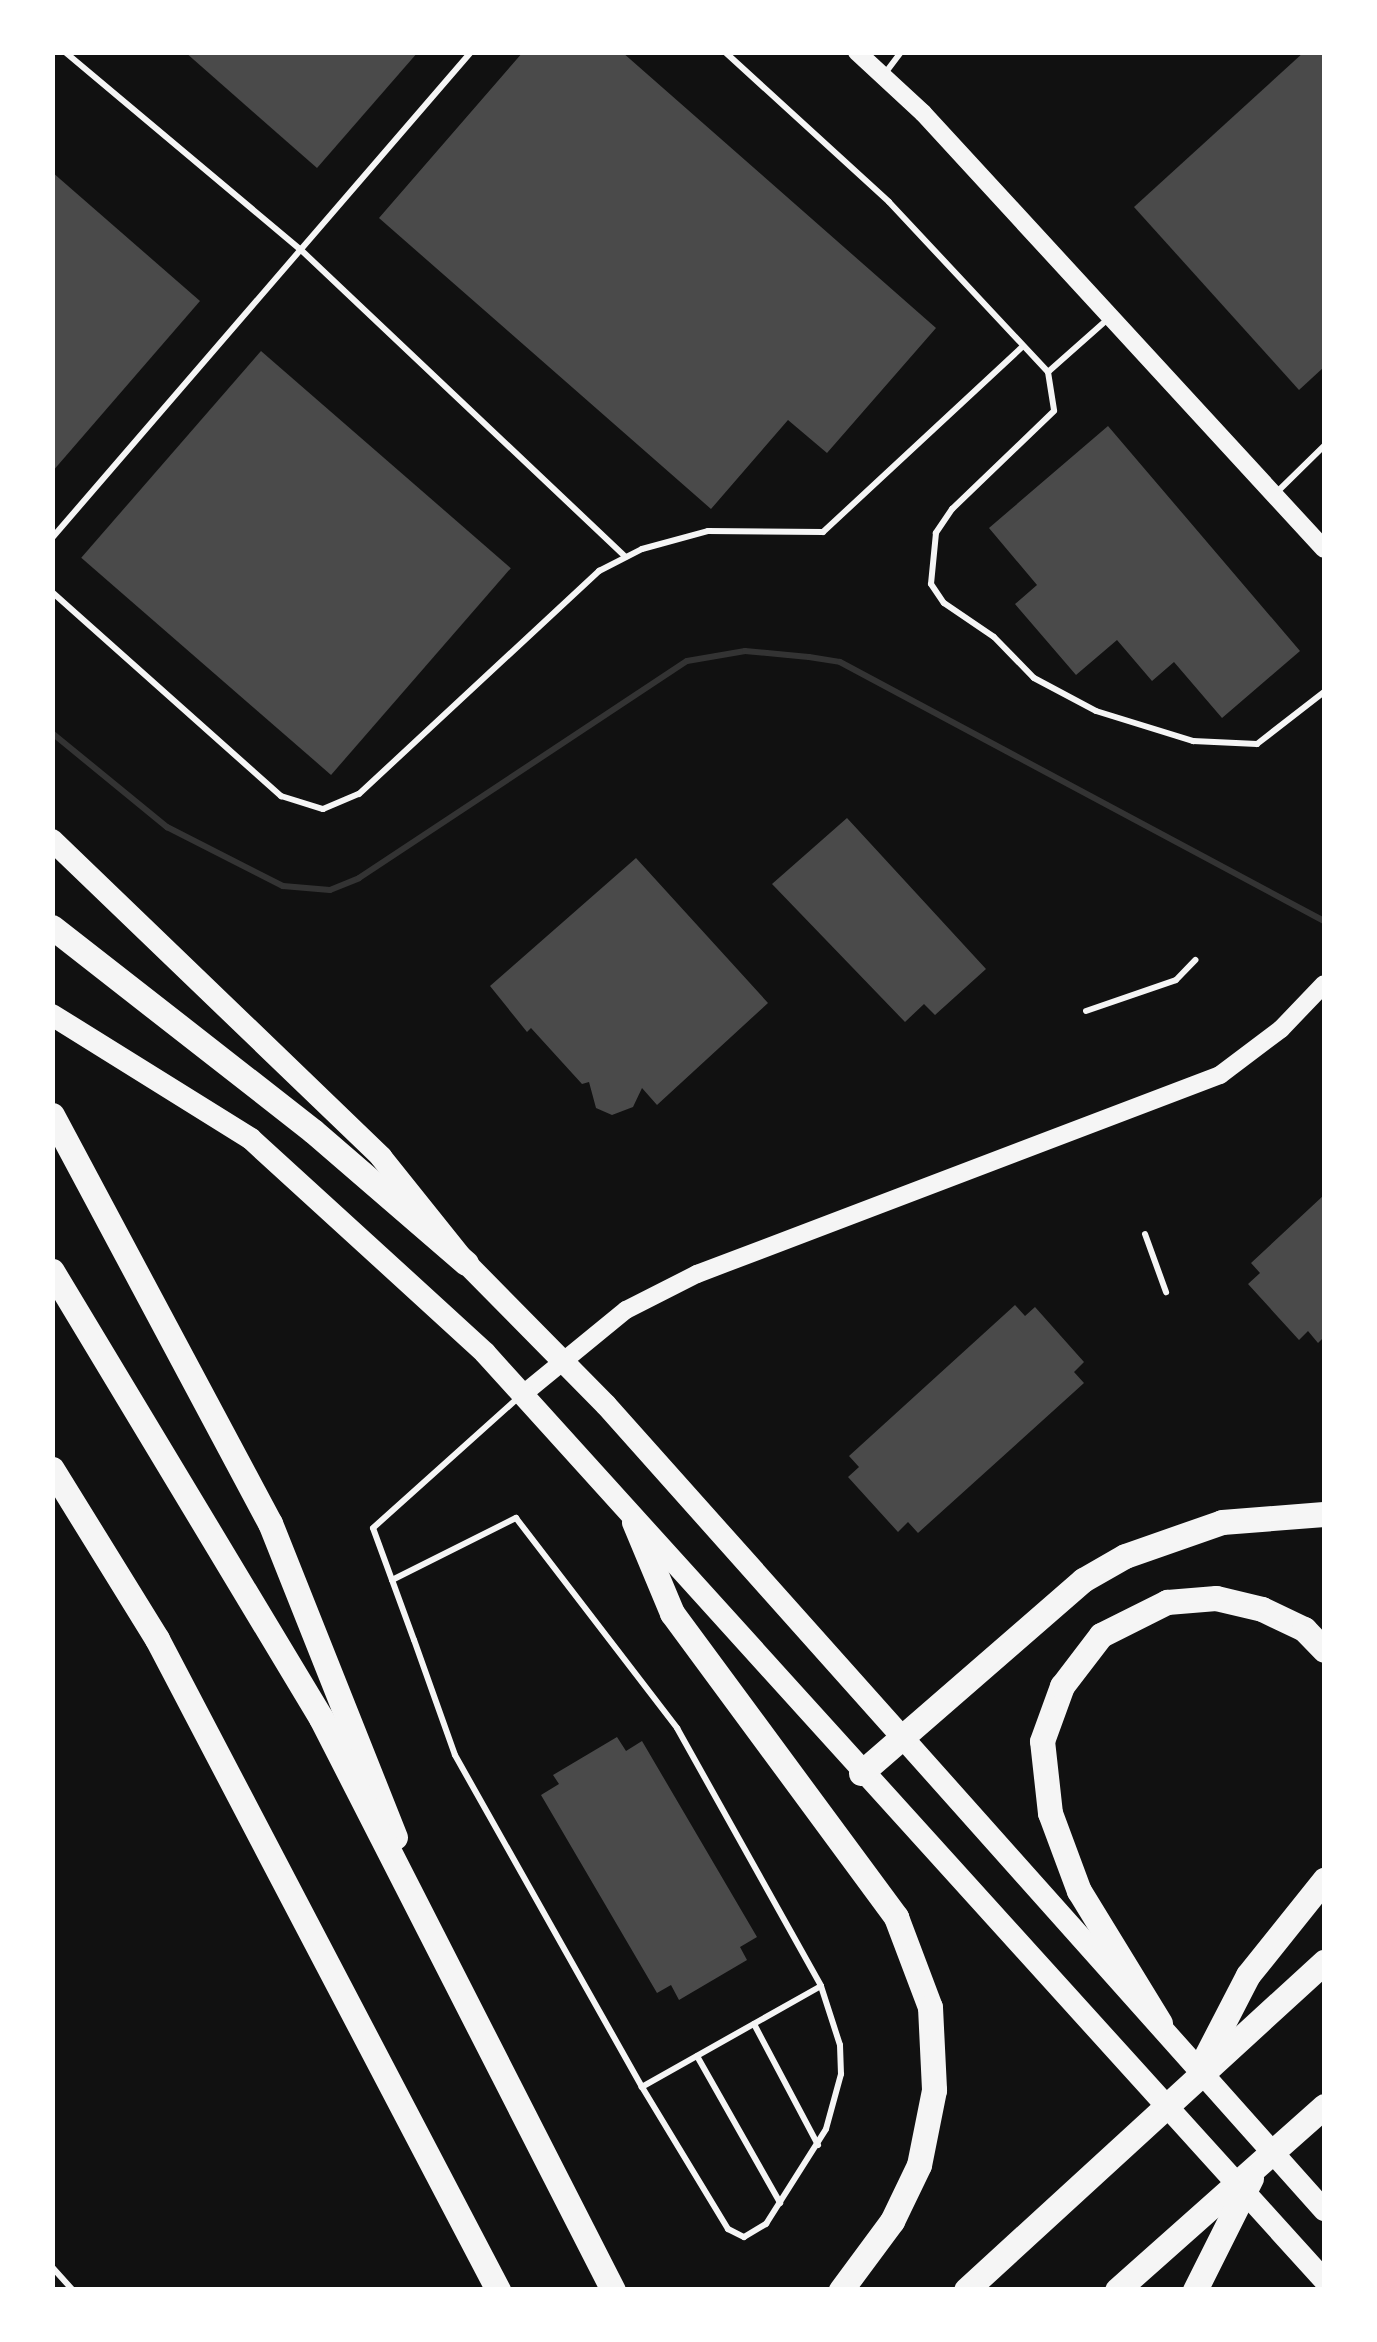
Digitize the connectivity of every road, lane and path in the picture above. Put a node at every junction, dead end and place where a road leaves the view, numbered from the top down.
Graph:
1 (65, 52) edge
2 (470, 52) edge
3 (725, 52) edge
4 (857, 52) edge
5 (902, 52) edge
6 (883, 77) junction
7 (300, 249) junction
8 (1110, 317) junction
9 (1023, 346) junction
10 (1048, 372) junction
11 (1324, 446) edge
12 (1273, 496) junction
13 (52, 538) edge
14 (1324, 550) edge
15 (626, 557) junction
16 (52, 592) edge
17 (1324, 692) edge
18 (52, 840) edge
19 (52, 927) edge
20 (1196, 960) dead end
21 (1324, 984) edge
22 (1086, 1011) dead end
23 (52, 1015) edge
24 (52, 1115) edge
25 (1146, 1234) dead end
26 (466, 1263) junction
27 (52, 1271) edge
28 (1166, 1292) dead end
29 (558, 1361) junction
30 (522, 1395) junction
31 (52, 1470) edge
32 (52, 1500) edge
33 (1324, 1514) edge
34 (634, 1522) junction
35 (392, 1580) junction
36 (157, 1640) junction
37 (1324, 1650) edge
38 (898, 1737) junction
39 (860, 1773) junction
40 (1324, 1880) edge
41 (414, 1900) junction
42 (1324, 1962) edge
43 (821, 1986) junction
44 (1160, 2022) junction
45 (754, 2024) junction
46 (697, 2056) junction
47 (1192, 2083) junction
48 (642, 2087) junction
49 (1324, 2106) edge
50 (818, 2145) junction
51 (1256, 2167) junction
52 (780, 2204) junction
53 (1324, 2210) edge
54 (52, 2267) edge
55 (1324, 2280) edge
56 (1198, 2286) edge
57 (73, 2290) edge
58 (498, 2290) edge
59 (614, 2290) edge
60 (841, 2290) edge
61 (966, 2290) edge
62 (1117, 2290) edge

1 - 7 lane
2 - 7 lane
3 - 9 lane
4 - 6 street
5 - 6 lane
6 - 8 street
7 - 13 lane
7 - 15 lane
8 - 10 lane
8 - 12 street
9 - 10 lane
9 - 15 lane
10 - 17 lane
11 - 12 lane
12 - 14 street
15 - 16 lane
18 - 26 highway
19 - 26 highway
20 - 22 lane
21 - 29 street
23 - 30 highway
24 - 41 highway
25 - 28 lane
26 - 29 highway
27 - 41 highway
29 - 30 street
29 - 38 highway
30 - 34 highway
30 - 35 lane
31 - 36 highway
32 - 36 highway
33 - 38 highway
34 - 39 highway
34 - 60 highway
35 - 43 lane
35 - 48 lane
36 - 58 highway
37 - 44 highway
38 - 39 highway
38 - 44 highway
39 - 55 highway
40 - 47 highway
41 - 59 highway
42 - 47 highway
43 - 45 lane
43 - 50 lane
44 - 53 highway
45 - 46 lane
45 - 50 lane
46 - 48 lane
46 - 52 lane
47 - 61 highway
48 - 52 lane
49 - 51 highway
50 - 52 lane
51 - 56 highway
51 - 62 highway
54 - 57 lane

